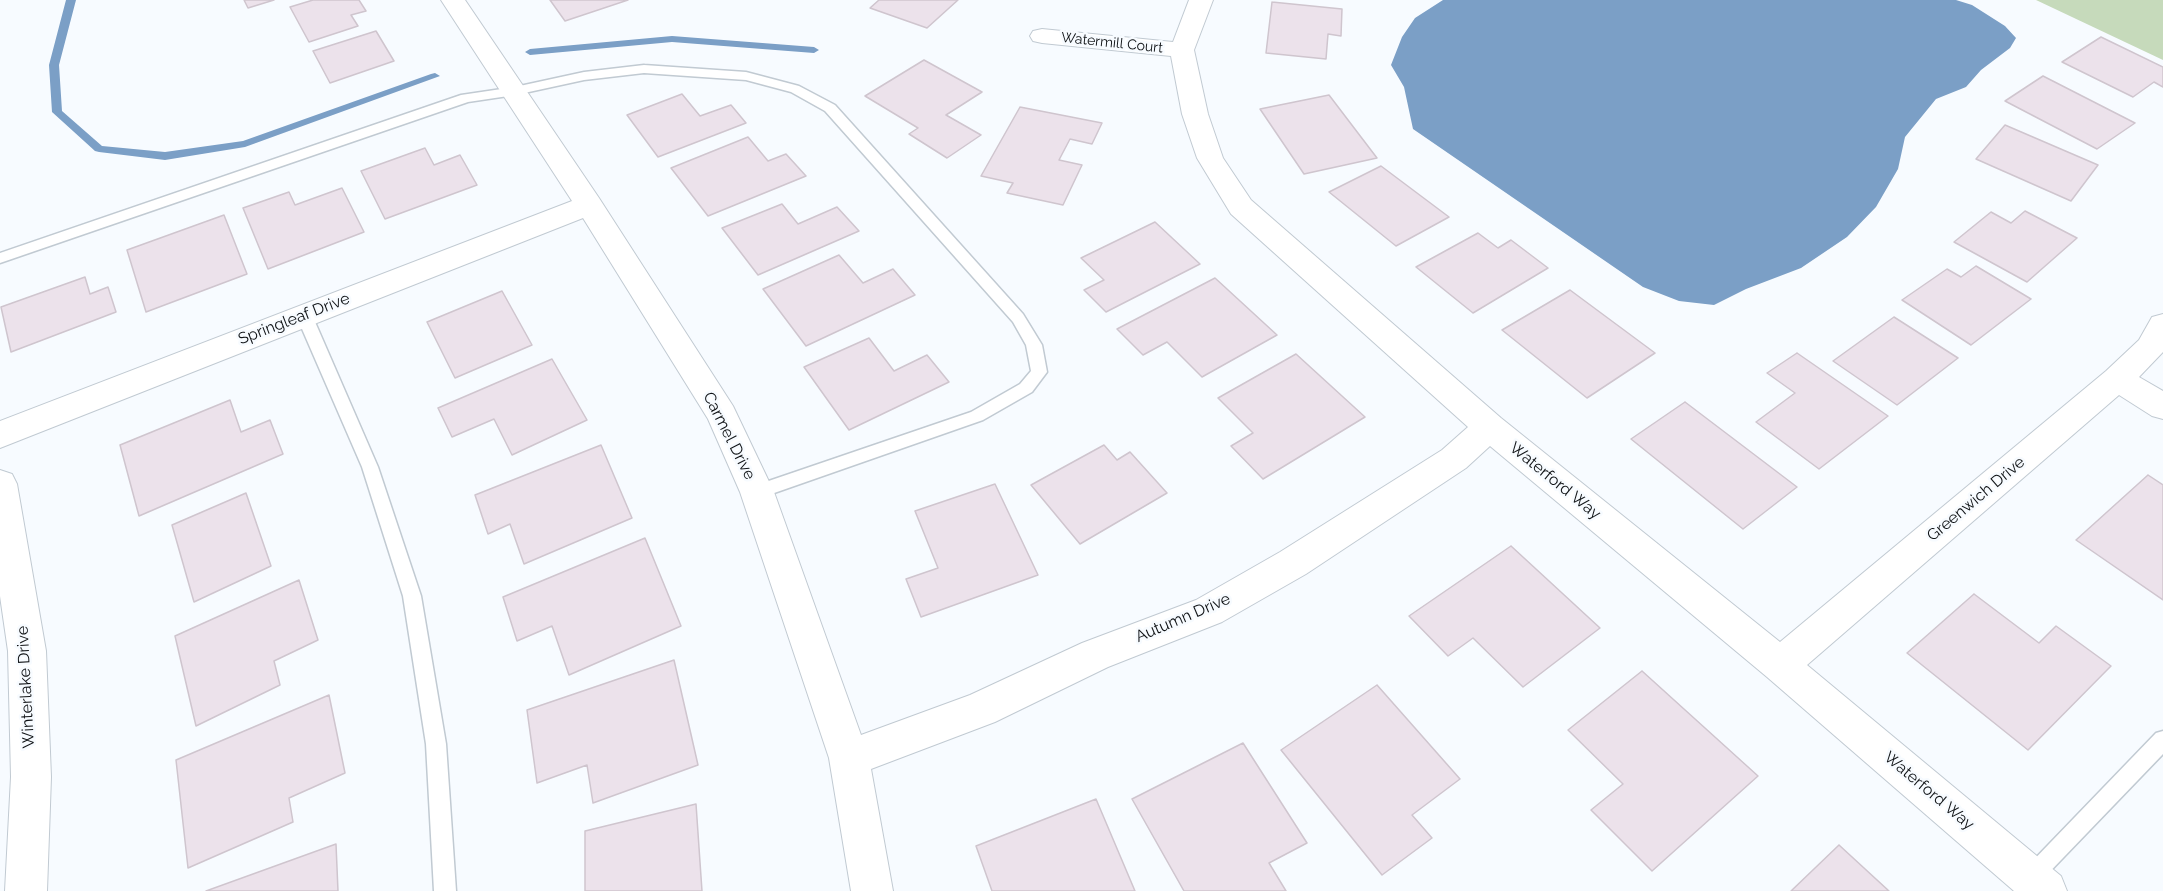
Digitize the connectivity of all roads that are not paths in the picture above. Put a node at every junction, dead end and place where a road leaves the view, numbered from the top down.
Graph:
1 (453, 0) edge
2 (1201, 0) edge
3 (1042, 36) dead end
4 (1182, 50) junction
5 (515, 91) junction
6 (589, 205) junction
7 (0, 258) edge
8 (304, 315) junction
9 (2163, 325) edge
10 (2117, 379) junction
11 (2163, 407) edge
12 (1489, 427) junction
13 (0, 435) edge
14 (0, 484) edge
15 (757, 492) junction
16 (1780, 665) junction
17 (2163, 740) edge
18 (849, 758) junction
19 (2038, 884) edge
20 (26, 891) edge
21 (445, 891) edge
22 (872, 891) edge

1 - 5 street, Carmel Drive
2 - 4 street
3 - 4 street, Watermill Court
4 - 12 street, Waterford Way
5 - 6 street, Carmel Drive
5 - 7 lane
5 - 15 lane
6 - 8 street, Springleaf Drive
6 - 15 street, Carmel Drive
8 - 13 street, Springleaf Drive
8 - 21 lane
9 - 10 street, Greenwich Drive
10 - 11 street
10 - 16 street, Greenwich Drive
12 - 16 street, Waterford Way
12 - 18 street, Autumn Drive
14 - 20 street, Winterlake Drive
15 - 18 street, Carmel Drive
16 - 19 street, Waterford Way
17 - 19 lane
18 - 22 street, Carmel Drive

